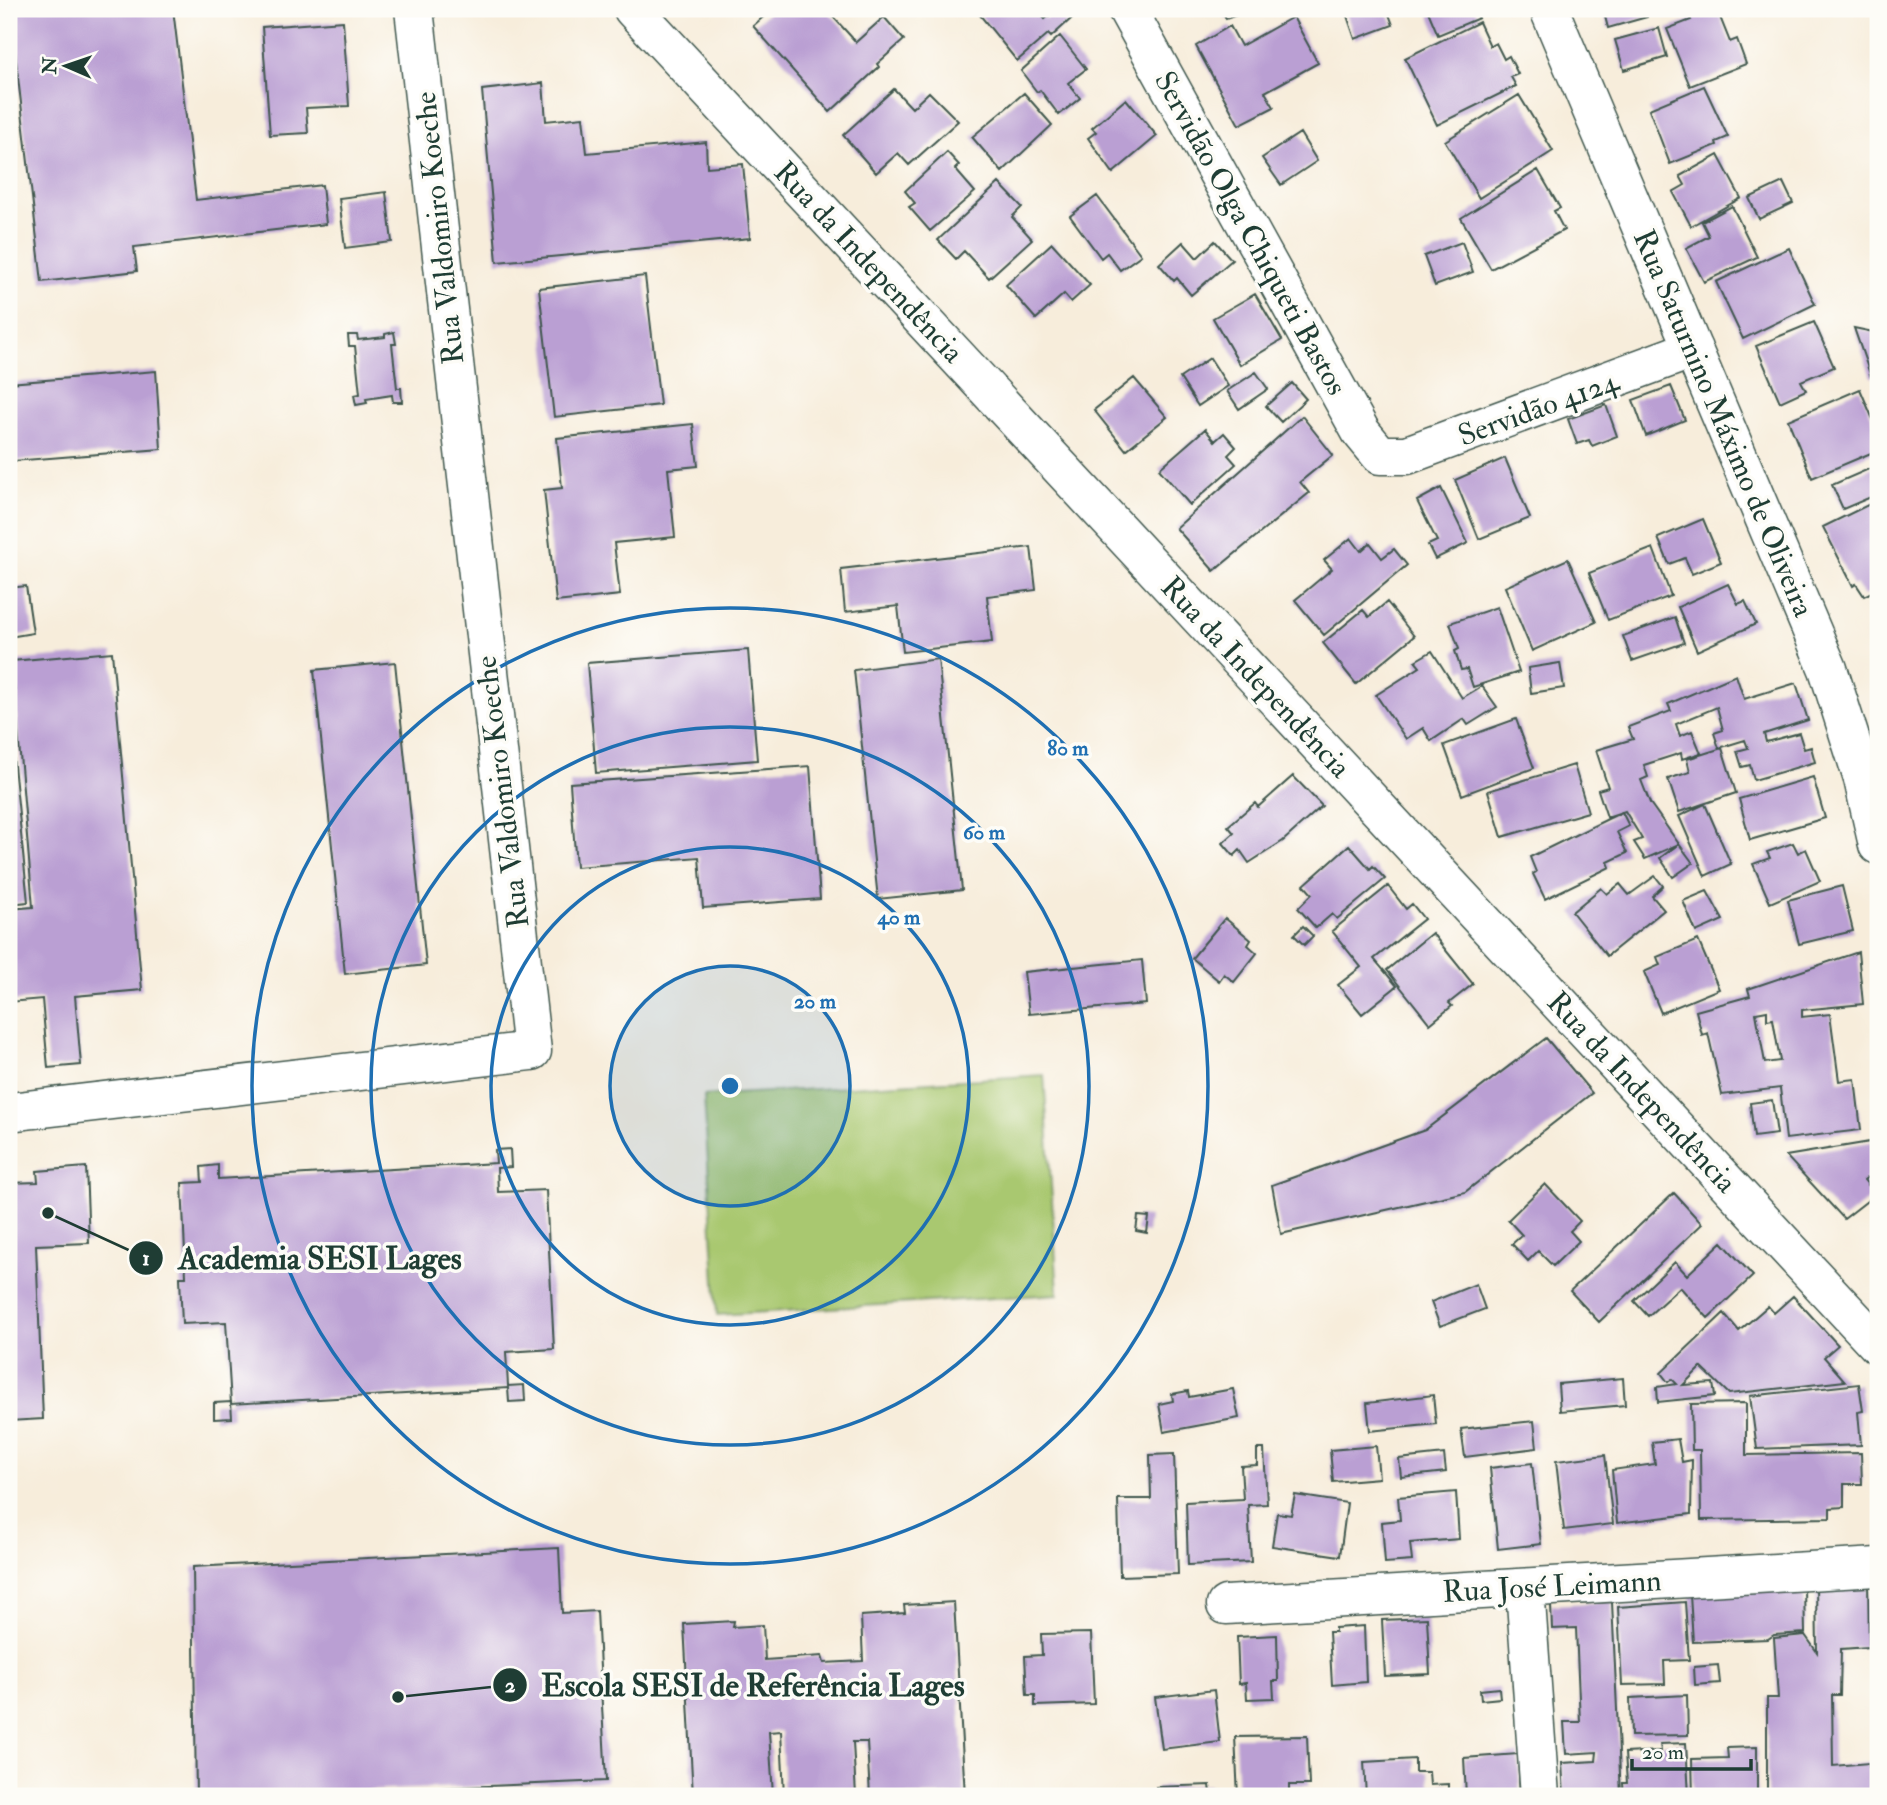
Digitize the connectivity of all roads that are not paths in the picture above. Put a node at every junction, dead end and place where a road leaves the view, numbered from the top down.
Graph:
1 (414, 9) edge
2 (633, 9) edge
3 (1127, 9) edge
4 (1549, 9) edge
5 (1693, 349) junction
6 (1380, 454) joint
7 (1878, 845) edge
8 (9, 1112) edge
9 (1878, 1345) edge
10 (1878, 1567) edge
11 (1525, 1588) junction
12 (1226, 1605) dead end
13 (1541, 1796) edge

1 - 8 street, Rua Valdomiro Koeche
2 - 9 street, Rua da Independência
3 - 6 street, Servidão Olga Chiqueti Bastos
4 - 5 street, Rua Saturnino Máximo de Oliveira
5 - 6 street, Servidão 4124
5 - 7 street, Rua Saturnino Máximo de Oliveira
10 - 11 street, Rua José Leimann
11 - 12 street, Rua José Leimann
11 - 13 street

